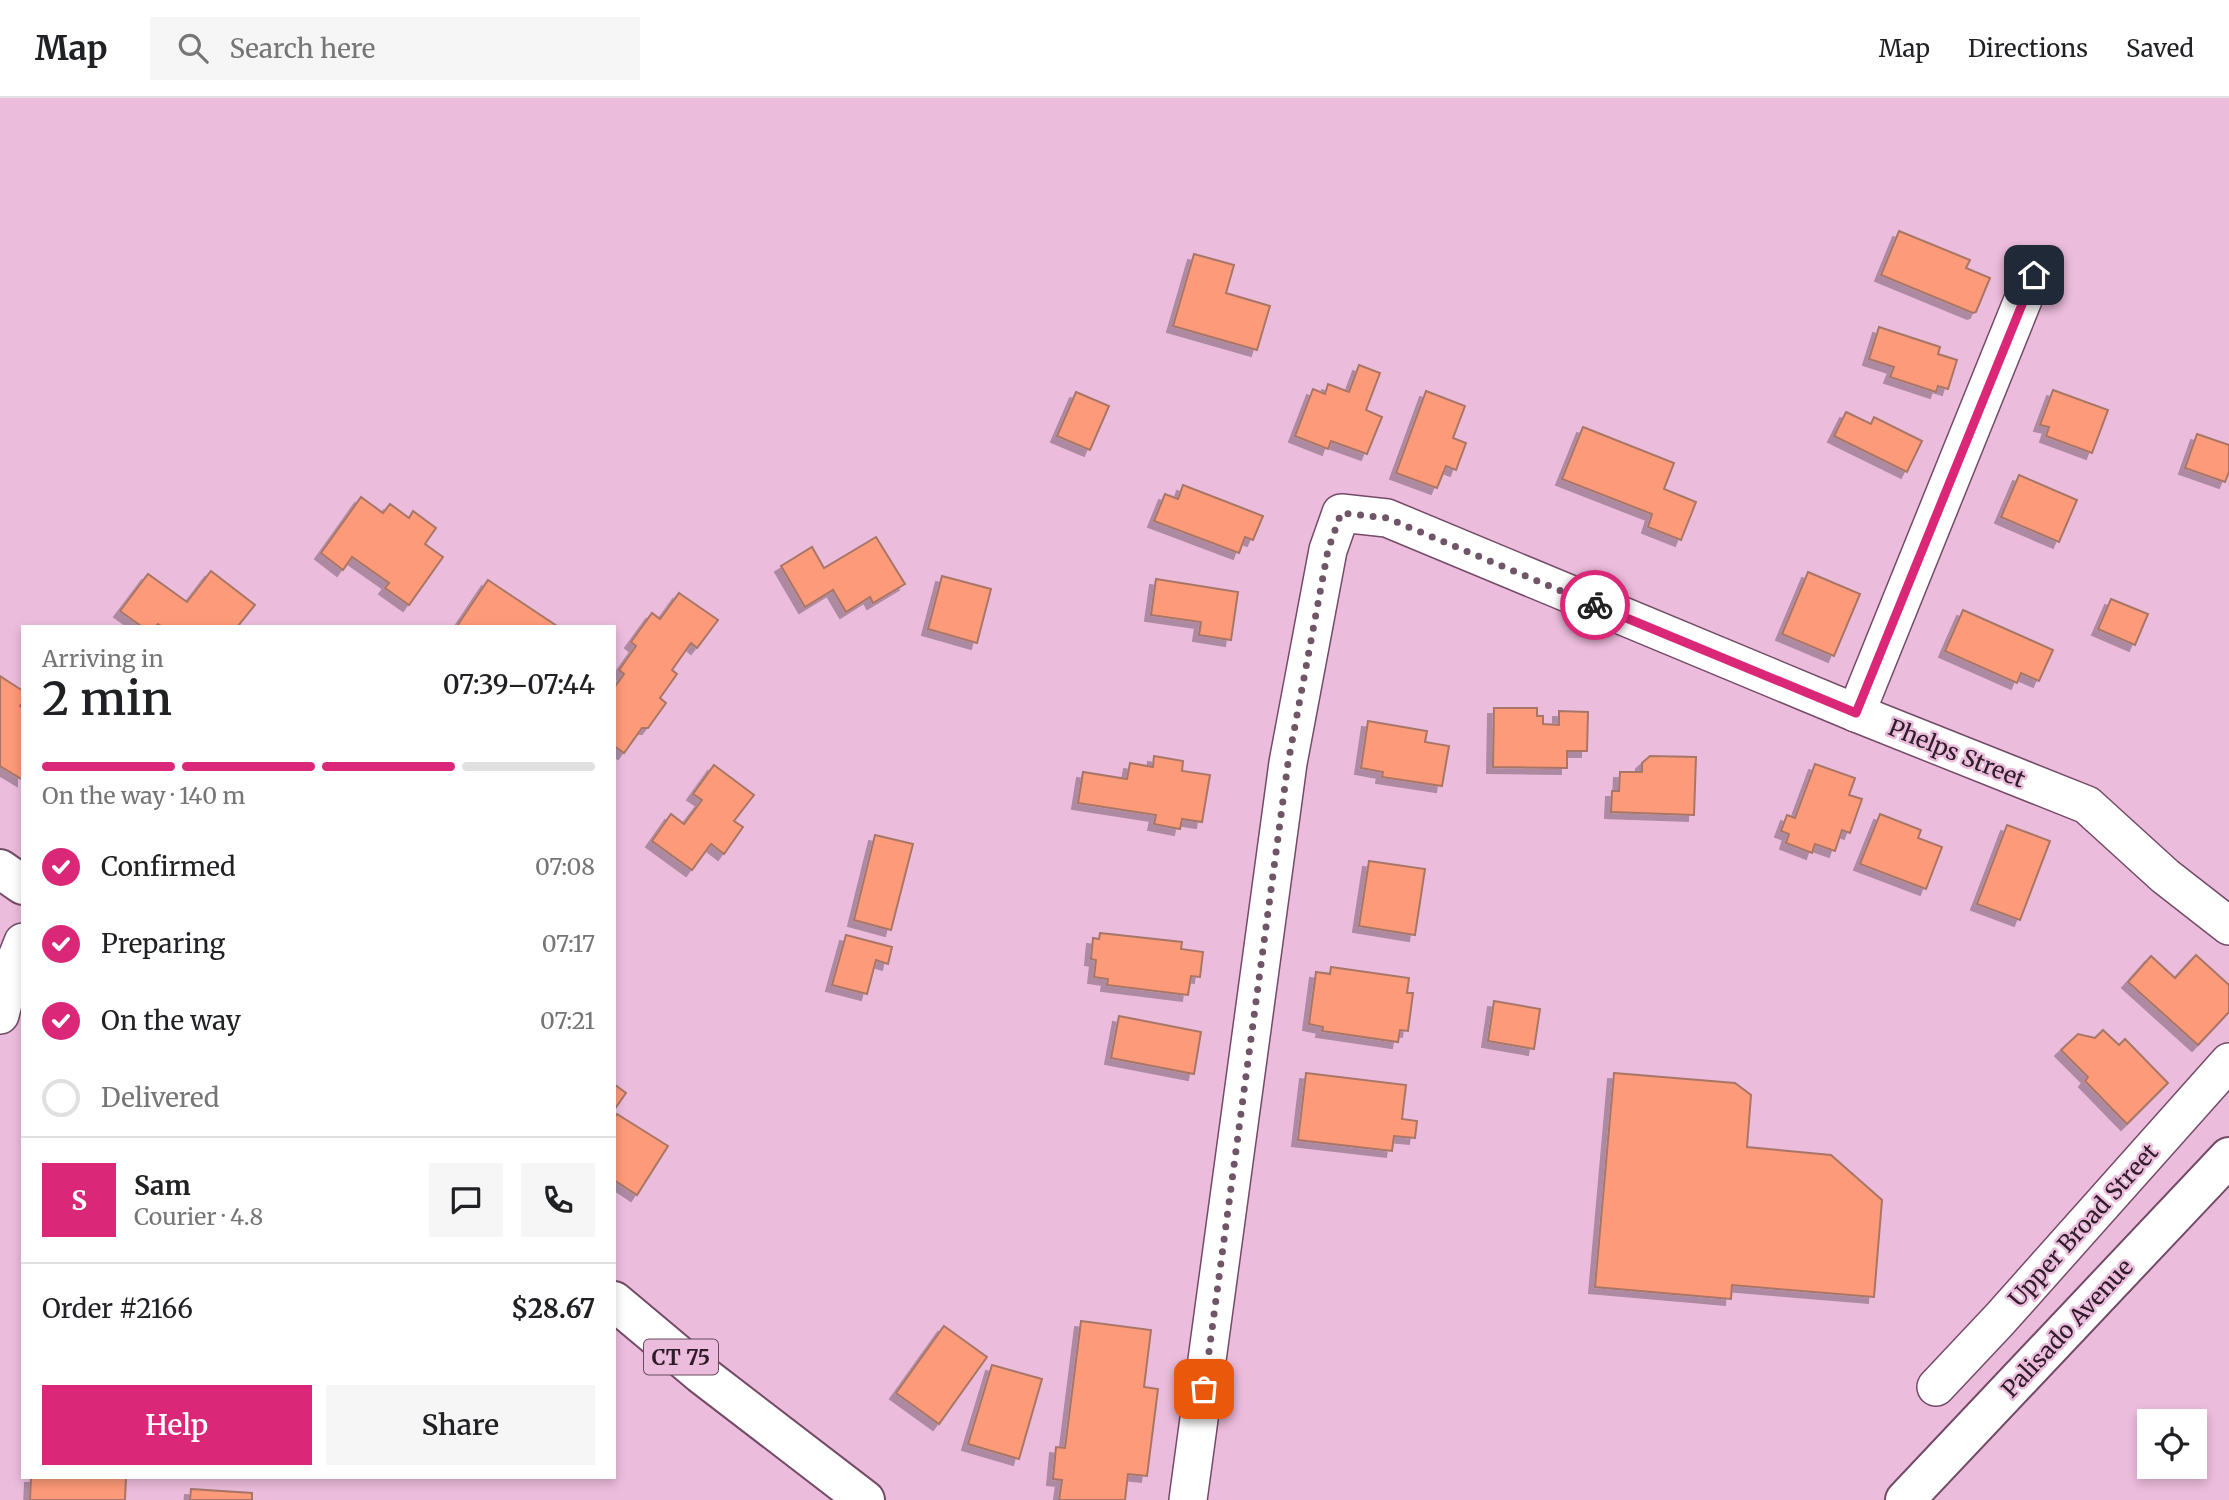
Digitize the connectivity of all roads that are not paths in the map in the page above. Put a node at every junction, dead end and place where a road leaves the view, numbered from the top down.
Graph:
1 (2034, 275) dead end
2 (1856, 713) junction
3 (0, 869) edge
4 (21, 884) edge
5 (2229, 926) edge
6 (21, 947) edge
7 (0, 1015) edge
8 (2229, 1062) edge
9 (2229, 1157) edge
10 (616, 1303) edge
11 (1936, 1387) dead end
12 (865, 1500) edge
13 (1188, 1500) edge
14 (1905, 1500) edge

1 - 2 street
2 - 5 street, Phelps Street
2 - 13 street, Phelps Street
3 - 4 main road
6 - 7 street
8 - 11 street, Upper Broad Street
9 - 14 main road, Palisado Avenue
10 - 12 main road, CT 75

